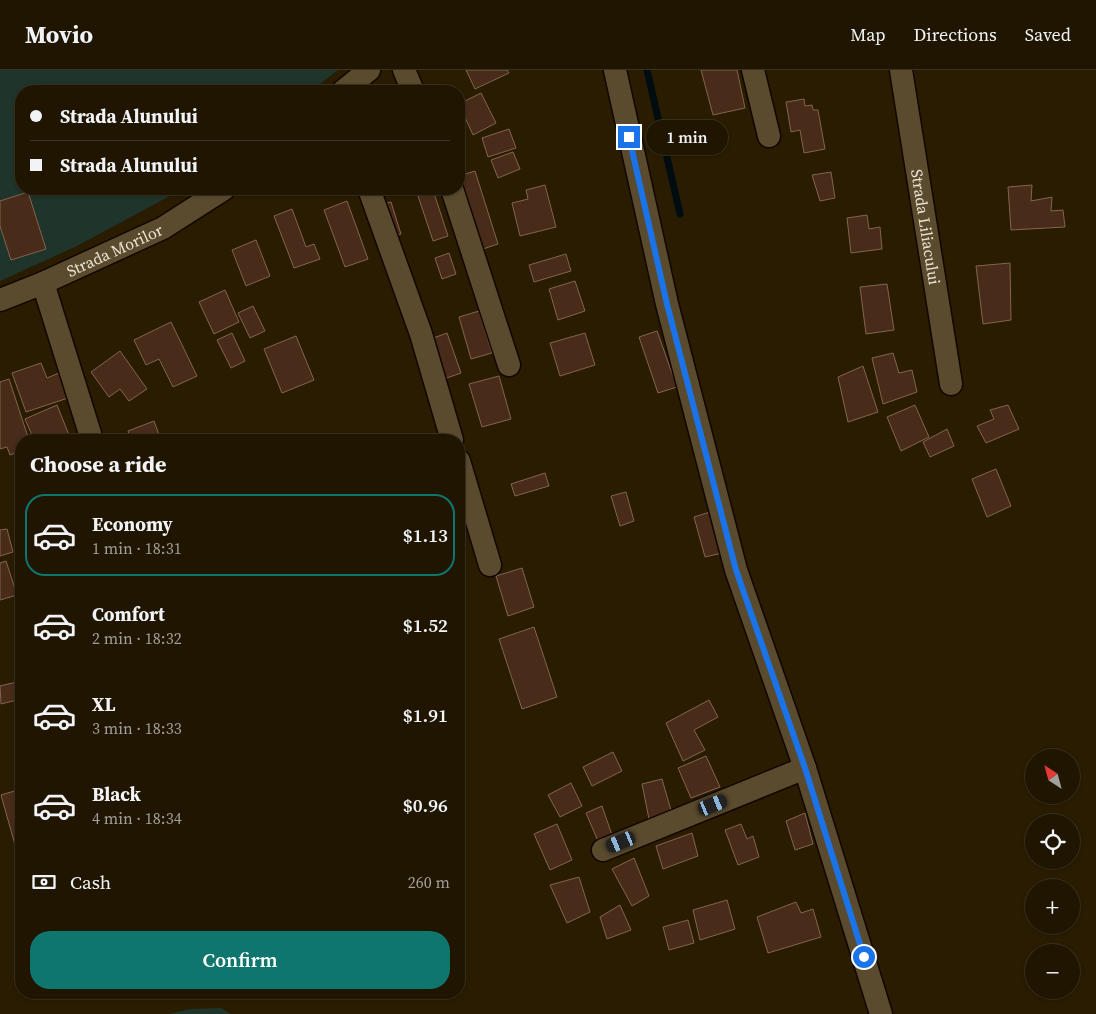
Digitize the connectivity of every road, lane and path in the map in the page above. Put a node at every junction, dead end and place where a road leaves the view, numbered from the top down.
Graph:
1 (369, 70) edge
2 (404, 70) edge
3 (615, 70) edge
4 (752, 70) edge
5 (901, 70) edge
6 (350, 85) edge
7 (410, 85) edge
8 (769, 136) dead end
9 (215, 195) edge
10 (372, 195) edge
11 (454, 195) edge
12 (43, 283) junction
13 (0, 300) edge
14 (509, 365) dead end
15 (951, 384) dead end
16 (90, 434) edge
17 (450, 434) edge
18 (465, 481) edge
19 (490, 565) dead end
20 (805, 768) junction
21 (603, 850) dead end
22 (881, 1014) edge

1 - 6 street
2 - 7 street
3 - 20 street
4 - 8 street
5 - 15 street, Strada Liliacului
9 - 12 street, Strada Morilor
10 - 17 street
11 - 14 street
12 - 13 street, Strada Morilor
12 - 16 street
18 - 19 street
20 - 21 street
20 - 22 street

